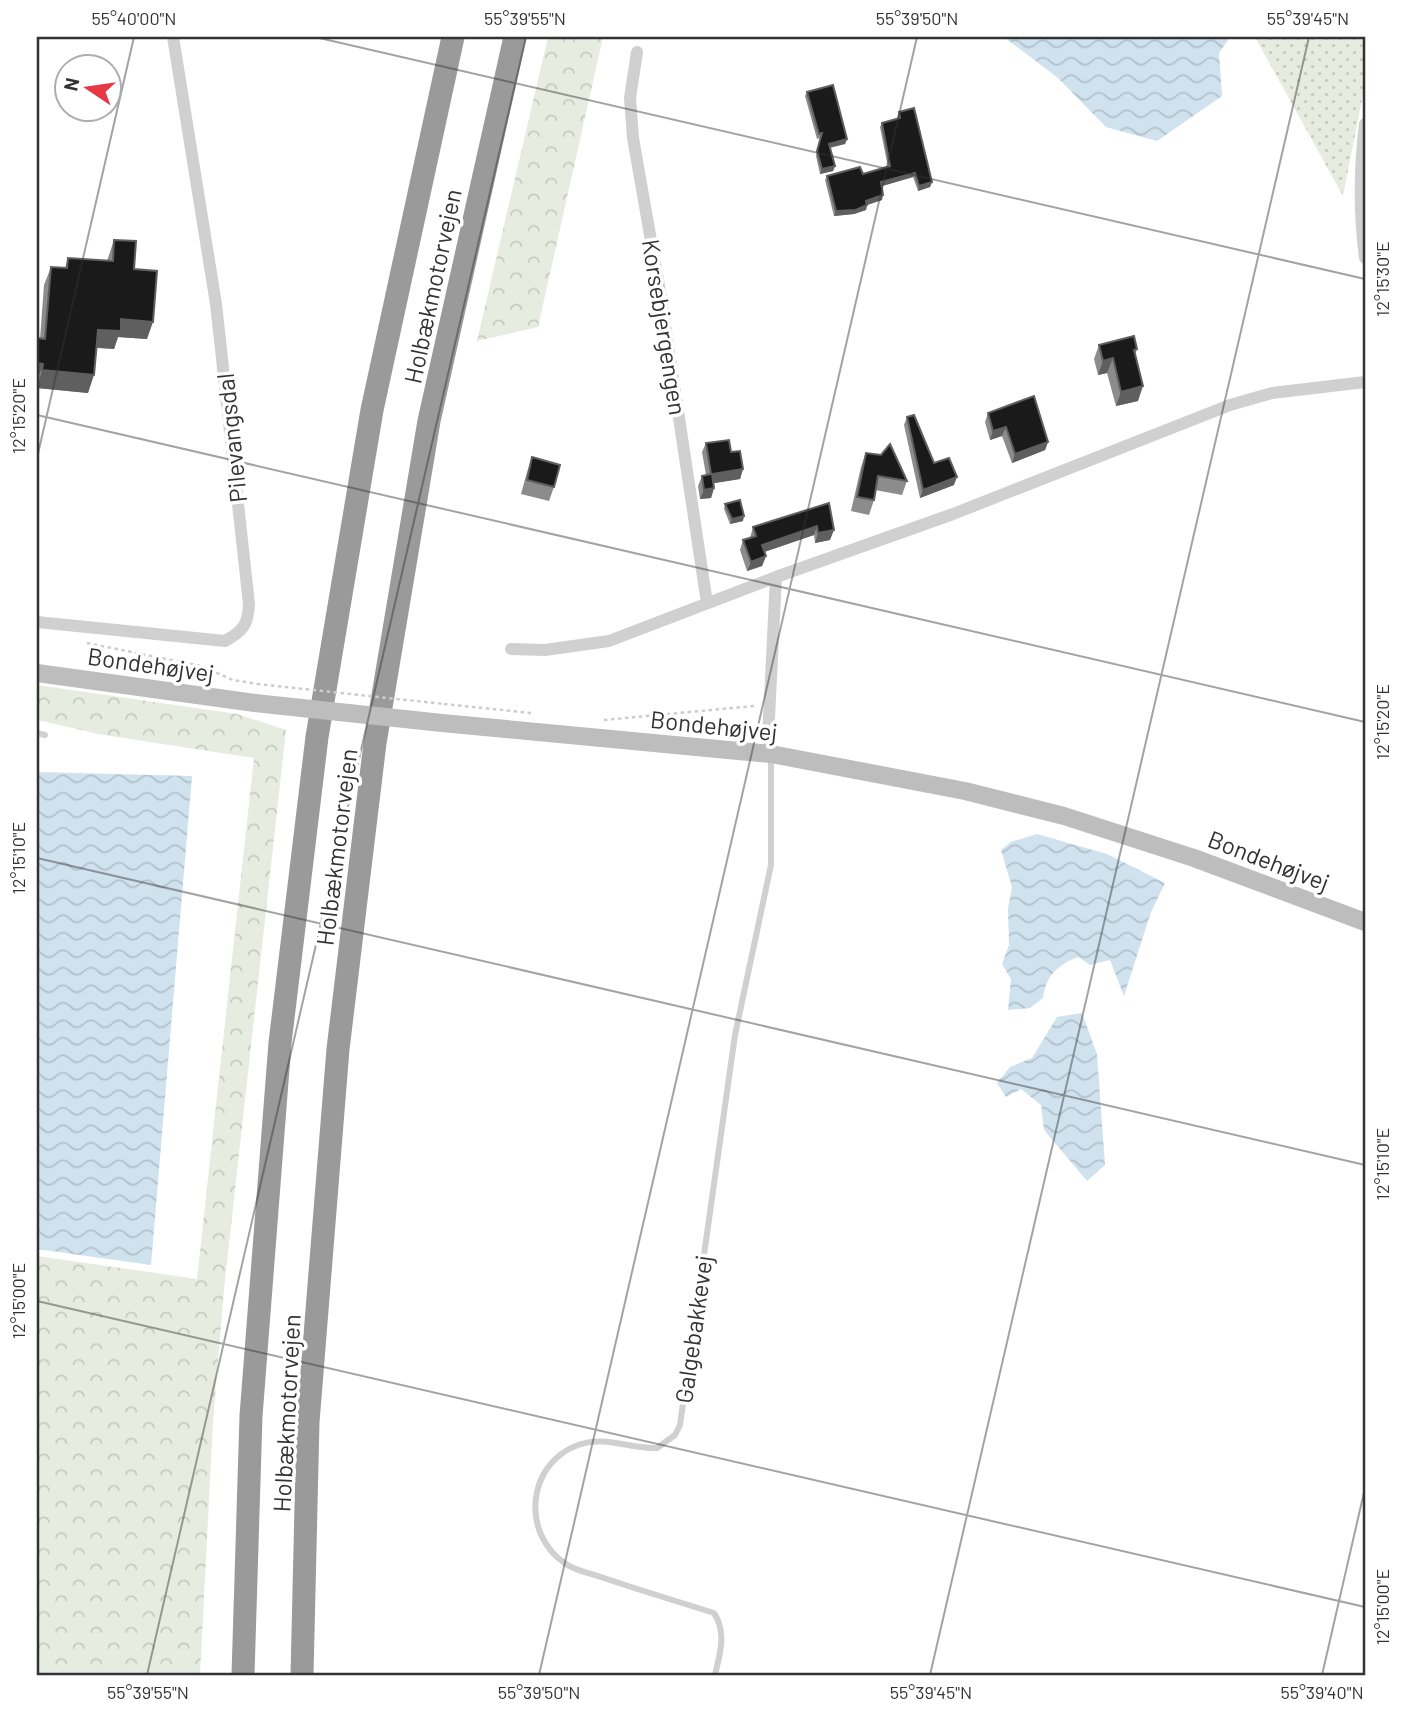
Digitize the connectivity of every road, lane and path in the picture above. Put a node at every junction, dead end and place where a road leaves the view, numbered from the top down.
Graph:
1 (173, 37) edge
2 (453, 37) edge
3 (516, 37) edge
4 (637, 52) dead end
5 (1365, 124) edge
6 (1365, 258) edge
7 (1365, 382) edge
8 (776, 577) junction
9 (707, 603) junction
10 (37, 622) edge
11 (78, 641) dead end
12 (511, 649) dead end
13 (37, 673) edge
14 (771, 704) junction
15 (536, 713) dead end
16 (602, 720) dead end
17 (37, 733) edge
18 (45, 735) dead end
19 (771, 754) junction
20 (1365, 922) edge
21 (243, 1675) edge
22 (302, 1675) edge
23 (715, 1675) edge

1 - 10 street, Pilevangsdal
2 - 21 highway, Holbækmotorvejen
3 - 22 highway, Holbækmotorvejen
4 - 9 street, Korsebjergengen
5 - 6 street
7 - 8 street
8 - 9 street
8 - 14 street
9 - 12 street
11 - 15 path, bridge
13 - 19 street, Bondehøjvej, bridge
14 - 16 path
14 - 19 street
17 - 18 lane
19 - 20 street, Bondehøjvej
19 - 23 lane, Galgebakkevej

